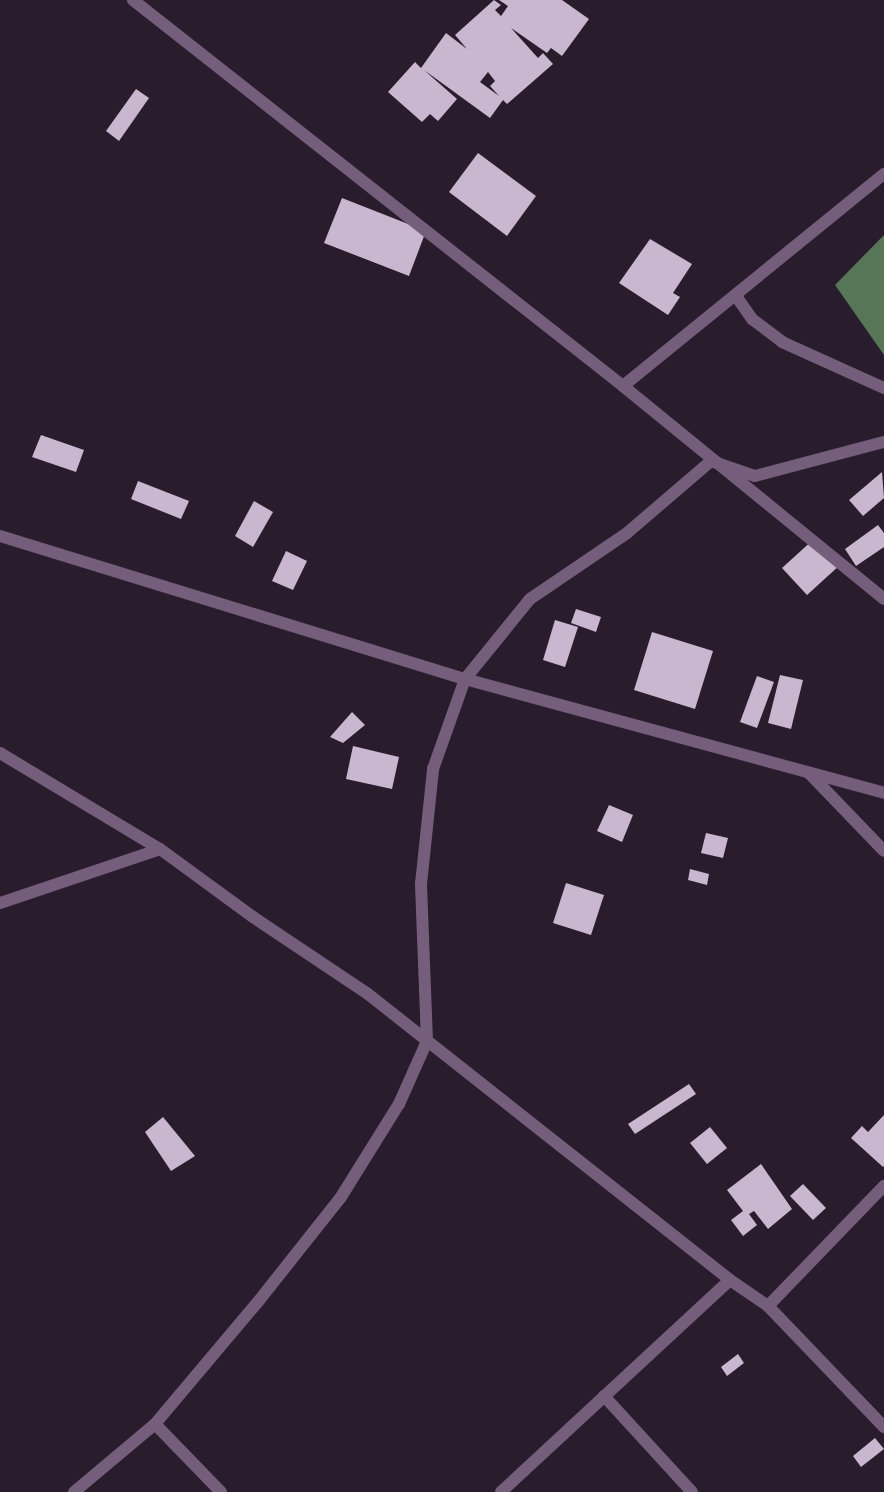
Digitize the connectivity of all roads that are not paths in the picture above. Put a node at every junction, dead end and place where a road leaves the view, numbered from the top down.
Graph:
1 (133, 0) edge
2 (884, 174) edge
3 (736, 296) junction
4 (624, 386) junction
5 (884, 388) edge
6 (884, 442) edge
7 (711, 461) junction
8 (0, 536) edge
9 (884, 599) edge
10 (465, 679) junction
11 (0, 753) edge
12 (808, 772) junction
13 (884, 793) edge
14 (160, 849) junction
15 (884, 850) edge
16 (0, 902) edge
17 (427, 1041) junction
18 (884, 1186) edge
19 (730, 1280) junction
20 (768, 1306) junction
21 (604, 1396) junction
22 (155, 1424) junction
23 (884, 1427) edge
24 (74, 1492) edge
25 (221, 1492) edge
26 (500, 1492) edge
27 (692, 1492) edge

1 - 4 street
2 - 3 street
3 - 4 street
3 - 5 street
4 - 7 street
6 - 7 street
7 - 9 street
7 - 10 street
8 - 10 street
10 - 12 street
10 - 17 street
11 - 14 street
12 - 13 street
12 - 15 street
14 - 16 street
14 - 17 street
17 - 19 street
17 - 22 street
18 - 20 street
19 - 20 street
19 - 21 street
20 - 23 street
21 - 26 street
21 - 27 street
22 - 24 street
22 - 25 street

